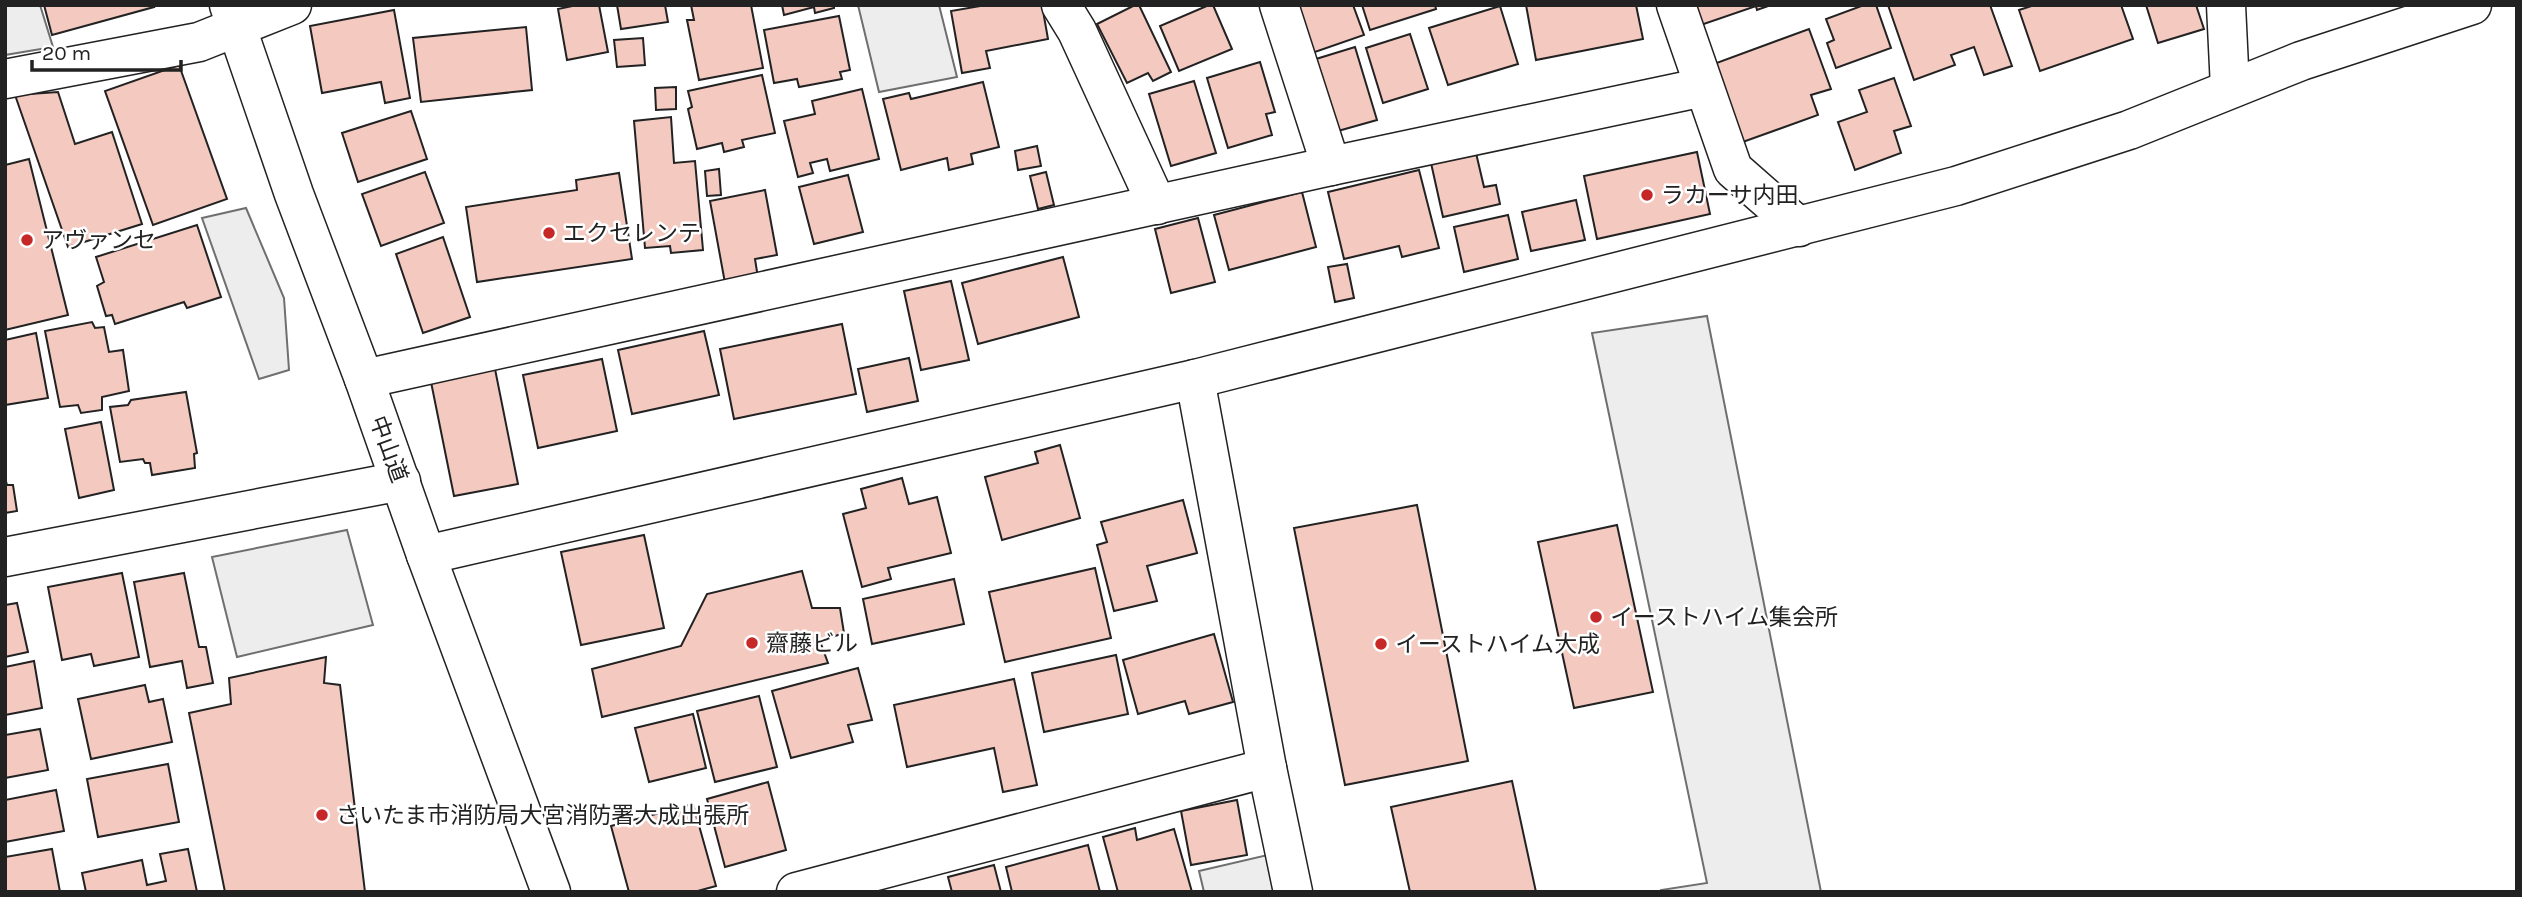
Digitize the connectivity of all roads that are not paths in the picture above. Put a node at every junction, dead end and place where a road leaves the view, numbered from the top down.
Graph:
1 (292, 5) edge
2 (1061, 5) edge
3 (1279, 5) edge
4 (1676, 5) edge
5 (2226, 5) edge
6 (2472, 5) edge
7 (233, 16) edge
8 (5, 79) edge
9 (1704, 87) junction
10 (2230, 88) junction
11 (1331, 166) junction
12 (1157, 205) junction
13 (1799, 228) junction
14 (364, 379) junction
15 (1195, 379) junction
16 (401, 481) junction
17 (426, 555) junction
18 (5, 557) edge
19 (1267, 768) junction
20 (551, 892) edge
21 (796, 892) edge
22 (1293, 892) edge

1 - 7 main road
2 - 12 main road
3 - 11 main road
4 - 9 main road
5 - 10 main road
6 - 10 main road
7 - 8 main road
7 - 14 main road, 中山道
9 - 11 main road
9 - 13 main road
10 - 13 main road
11 - 12 main road
12 - 14 main road
13 - 15 main road
14 - 16 main road, 中山道
15 - 17 main road
15 - 19 main road
16 - 17 main road, 中山道
16 - 18 main road
17 - 20 main road, 中山道
19 - 21 main road
19 - 22 main road

